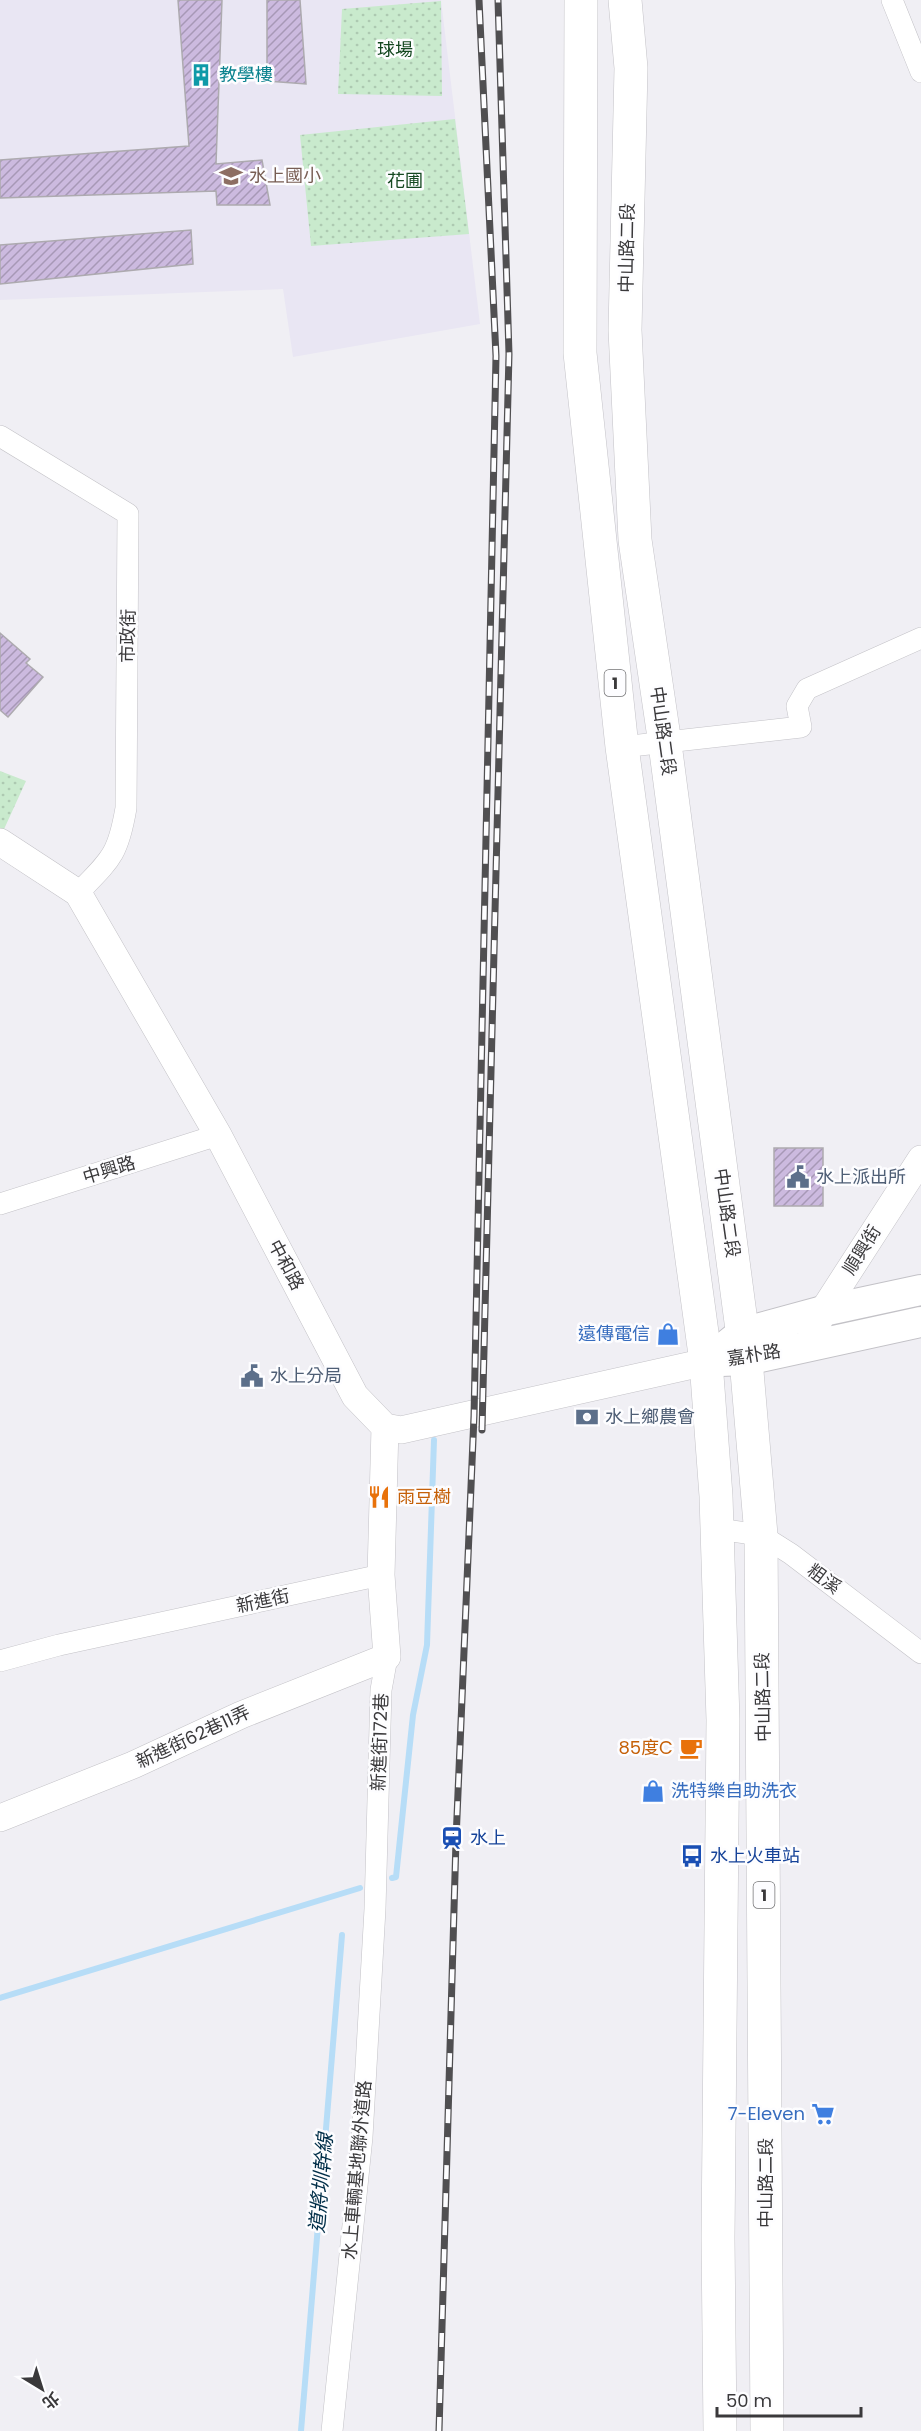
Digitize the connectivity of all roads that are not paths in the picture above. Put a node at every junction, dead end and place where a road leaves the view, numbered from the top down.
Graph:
1 (581, 0) edge
2 (625, 0) edge
3 (892, 0) edge
4 (921, 72) edge
5 (0, 435) edge
6 (921, 638) edge
7 (665, 744) junction
8 (622, 747) junction
9 (0, 842) edge
10 (78, 893) junction
11 (219, 1136) junction
12 (921, 1159) edge
13 (0, 1204) edge
14 (921, 1290) edge
15 (824, 1311) junction
16 (921, 1322) edge
17 (808, 1345) junction
18 (744, 1347) junction
19 (706, 1362) junction
20 (385, 1427) junction
21 (717, 1529) junction
22 (761, 1535) junction
23 (381, 1575) junction
24 (921, 1653) edge
25 (387, 1657) junction
26 (0, 1661) edge
27 (0, 1818) edge
28 (375, 1909) joint
29 (718, 2238) junction
30 (766, 2239) junction
31 (332, 2431) edge
32 (720, 2431) edge
33 (767, 2431) edge

1 - 8 main road, 1
2 - 7 main road, 中山路二段 / 1
3 - 4 street
5 - 10 street, 市政街
6 - 7 street
7 - 8 street
7 - 18 main road, 中山路二段 / 1
8 - 19 main road, 1
9 - 10 street, 中和路
10 - 11 street, 中和路
11 - 13 street, 中興路
11 - 20 street, 中和路
12 - 15 street, 順興街
14 - 15 main road, 嘉朴路
15 - 17 street, 順興街
15 - 18 main road, 嘉朴路
16 - 17 main road, 嘉朴路
17 - 18 main road, 嘉朴路
18 - 19 main road, 嘉朴路
18 - 22 main road, 中山路二段 / 1
19 - 20 street
19 - 21 main road, 1
20 - 23 street
21 - 22 street, 粗溪
21 - 29 main road, 1
22 - 24 street, 粗溪
22 - 30 main road, 中山路二段 / 1
23 - 25 street, 新進街172巷
23 - 26 street, 新進街
25 - 27 street, 新進街62巷11弄
25 - 28 street, 新進街172巷
28 - 31 street, 水上車輛基地聯外道路
29 - 30 main road
29 - 32 main road, 1
30 - 33 main road, 中山路二段 / 1

